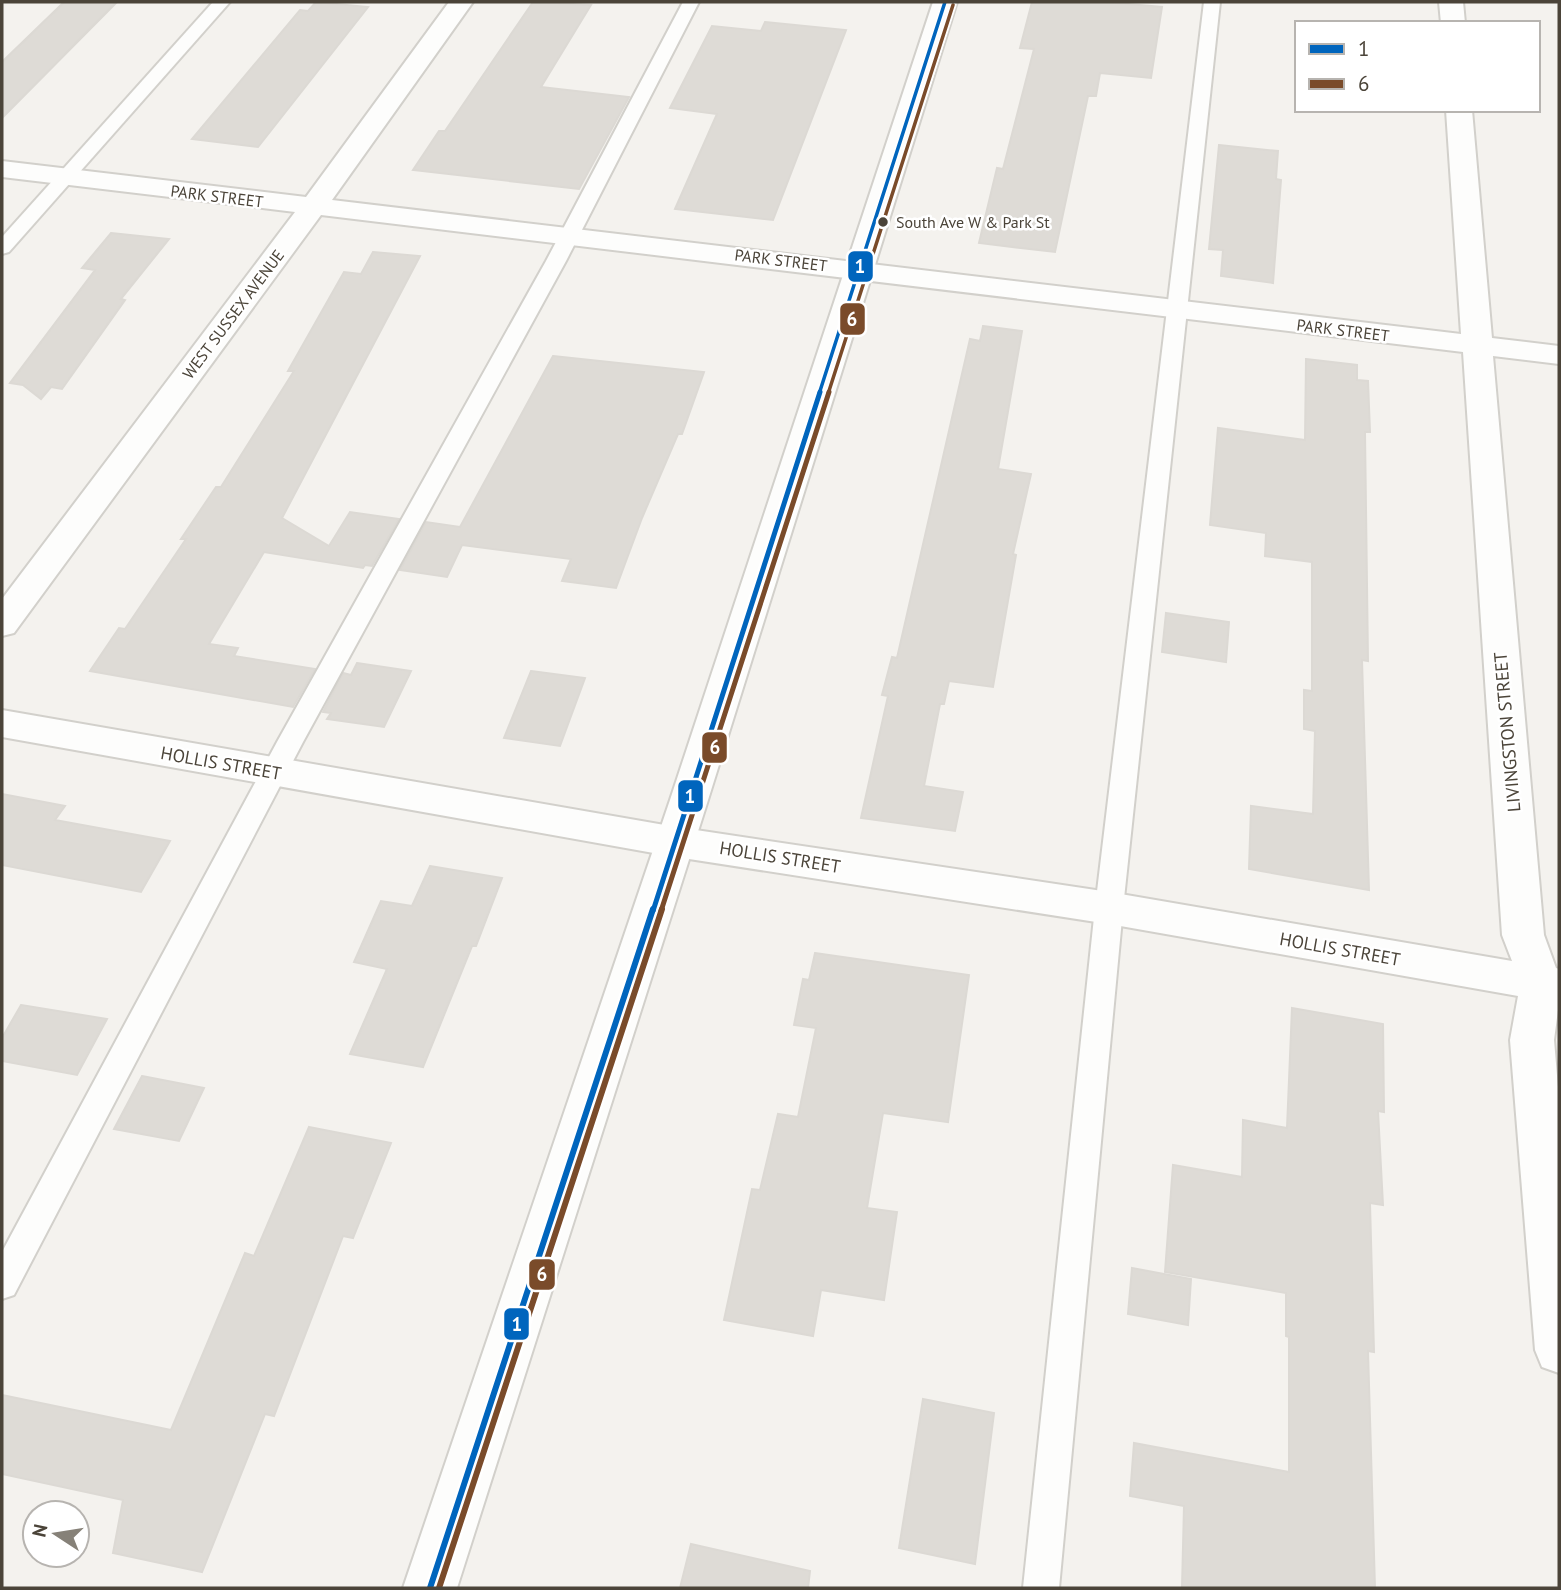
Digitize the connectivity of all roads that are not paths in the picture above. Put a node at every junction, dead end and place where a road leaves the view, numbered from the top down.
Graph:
1 (222, 2) edge
2 (461, 2) edge
3 (691, 2) edge
4 (945, 2) edge
5 (1212, 2) edge
6 (1451, 2) edge
7 (1453, 21) edge
8 (1459, 112) edge
9 (2, 169) edge
10 (66, 177) junction
11 (313, 207) junction
12 (569, 235) junction
13 (2, 248) edge
14 (860, 270) junction
15 (1179, 310) junction
16 (1475, 345) junction
17 (1559, 355) edge
18 (2, 624) edge
19 (2, 724) edge
20 (274, 772) junction
21 (676, 842) junction
22 (1109, 908) junction
23 (1550, 985) edge
24 (2, 1284) edge
25 (1559, 1350) edge
26 (430, 1588) edge
27 (1041, 1588) edge

1 - 10 lane
2 - 11 street, WEST SUSSEX AVENUE
3 - 12 lane
4 - 14 street
5 - 15 lane
6 - 7 street
8 - 16 street, LIVINGSTON STREET
9 - 10 street, PARK STREET
10 - 11 street, PARK STREET
10 - 13 lane
11 - 12 street, PARK STREET
11 - 18 street, WEST SUSSEX AVENUE
12 - 14 street, PARK STREET
12 - 20 lane
14 - 15 street, PARK STREET
14 - 21 street
15 - 16 street, PARK STREET
15 - 22 lane
16 - 17 street, PARK STREET
16 - 23 street, LIVINGSTON STREET
19 - 20 street, HOLLIS STREET
20 - 21 street, HOLLIS STREET
20 - 24 lane
21 - 22 street, HOLLIS STREET
21 - 26 street
22 - 23 street, HOLLIS STREET
22 - 27 lane
23 - 25 street, LIVINGSTON STREET

